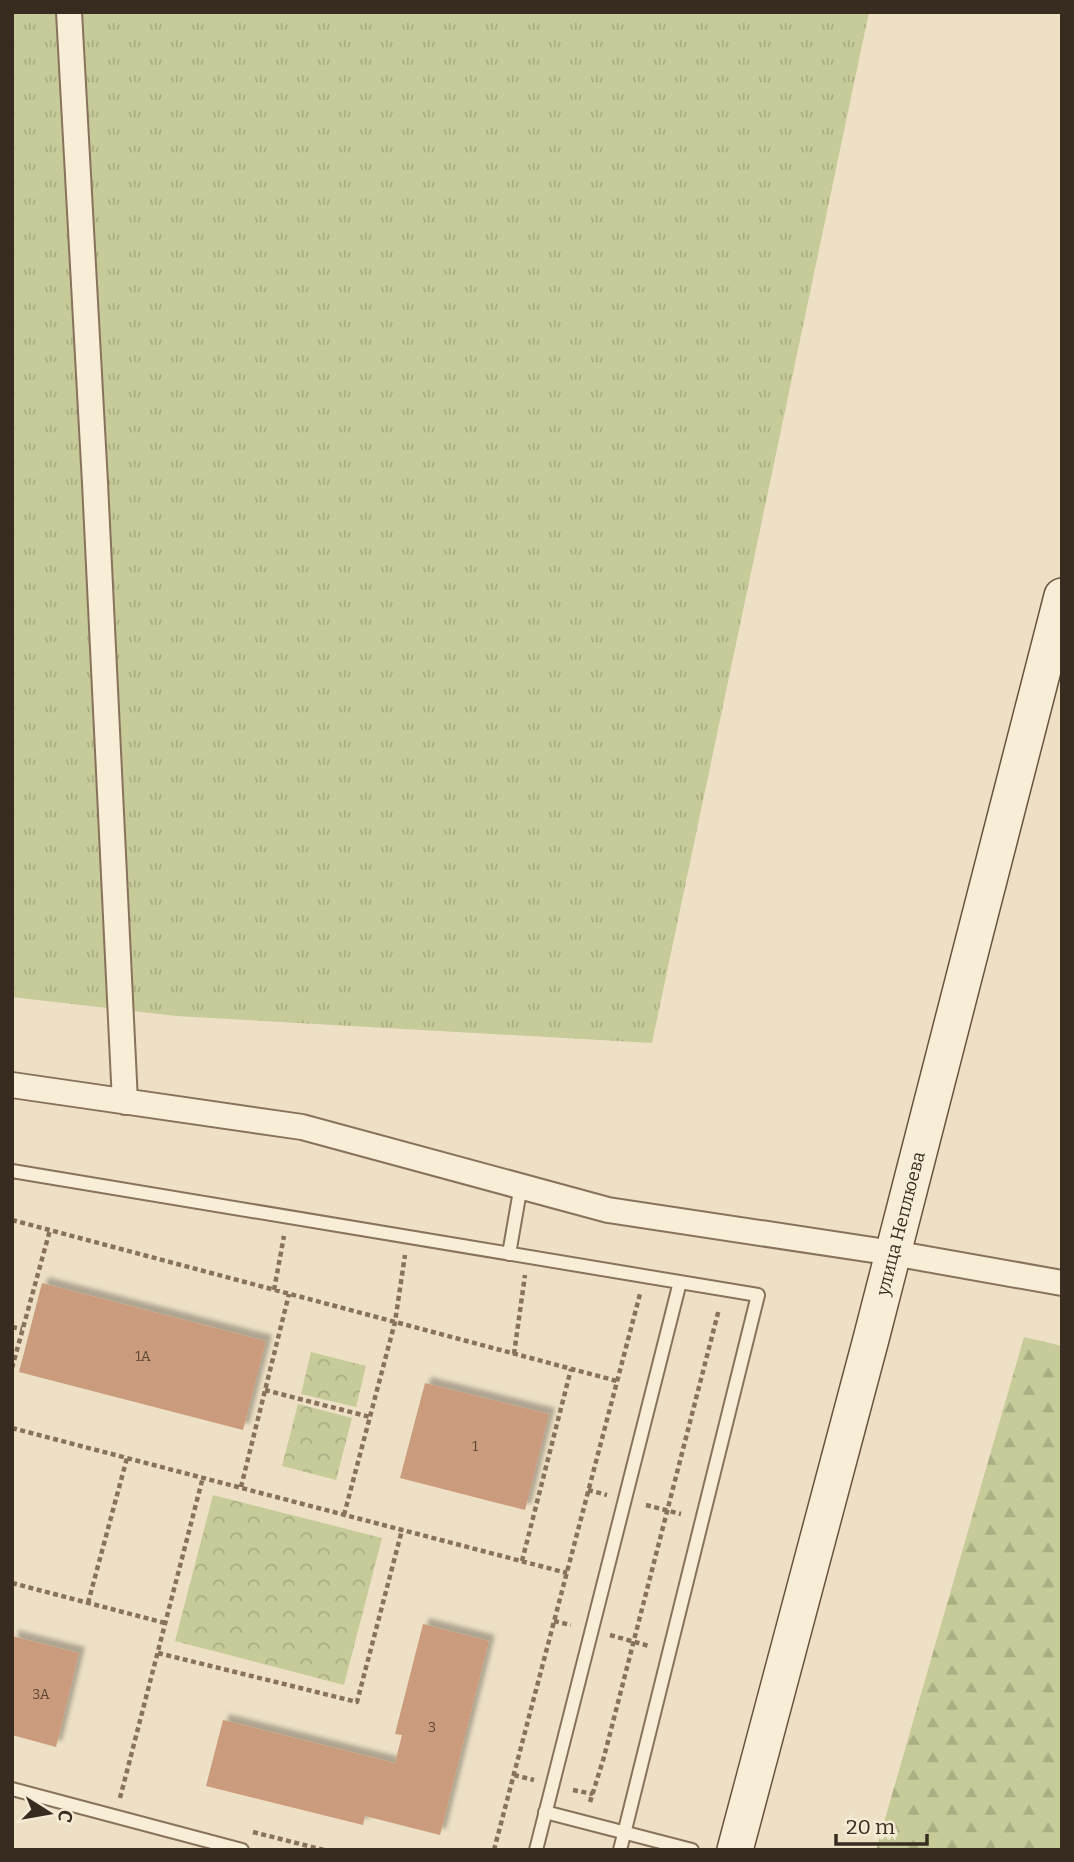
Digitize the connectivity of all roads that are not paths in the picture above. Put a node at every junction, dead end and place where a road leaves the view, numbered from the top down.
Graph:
1 (69, 12) edge
2 (1062, 596) edge
3 (12, 1085) edge
4 (125, 1102) junction
5 (12, 1171) edge
6 (521, 1185) junction
7 (893, 1252) junction
8 (509, 1254) junction
9 (680, 1282) junction
10 (1062, 1283) edge
11 (12, 1789) edge
12 (545, 1812) junction
13 (625, 1832) junction
14 (242, 1850) edge
15 (536, 1850) edge
16 (620, 1850) edge
17 (692, 1850) edge
18 (735, 1850) edge

1 - 4 street
2 - 7 main road, улица Неплюева
3 - 4 street
4 - 6 street
5 - 8 lane
6 - 7 street
6 - 8 lane
7 - 10 street
7 - 18 main road, улица Неплюева
8 - 9 lane
9 - 12 lane
9 - 13 lane
11 - 14 lane
12 - 13 lane
12 - 15 lane
13 - 16 lane
13 - 17 lane

